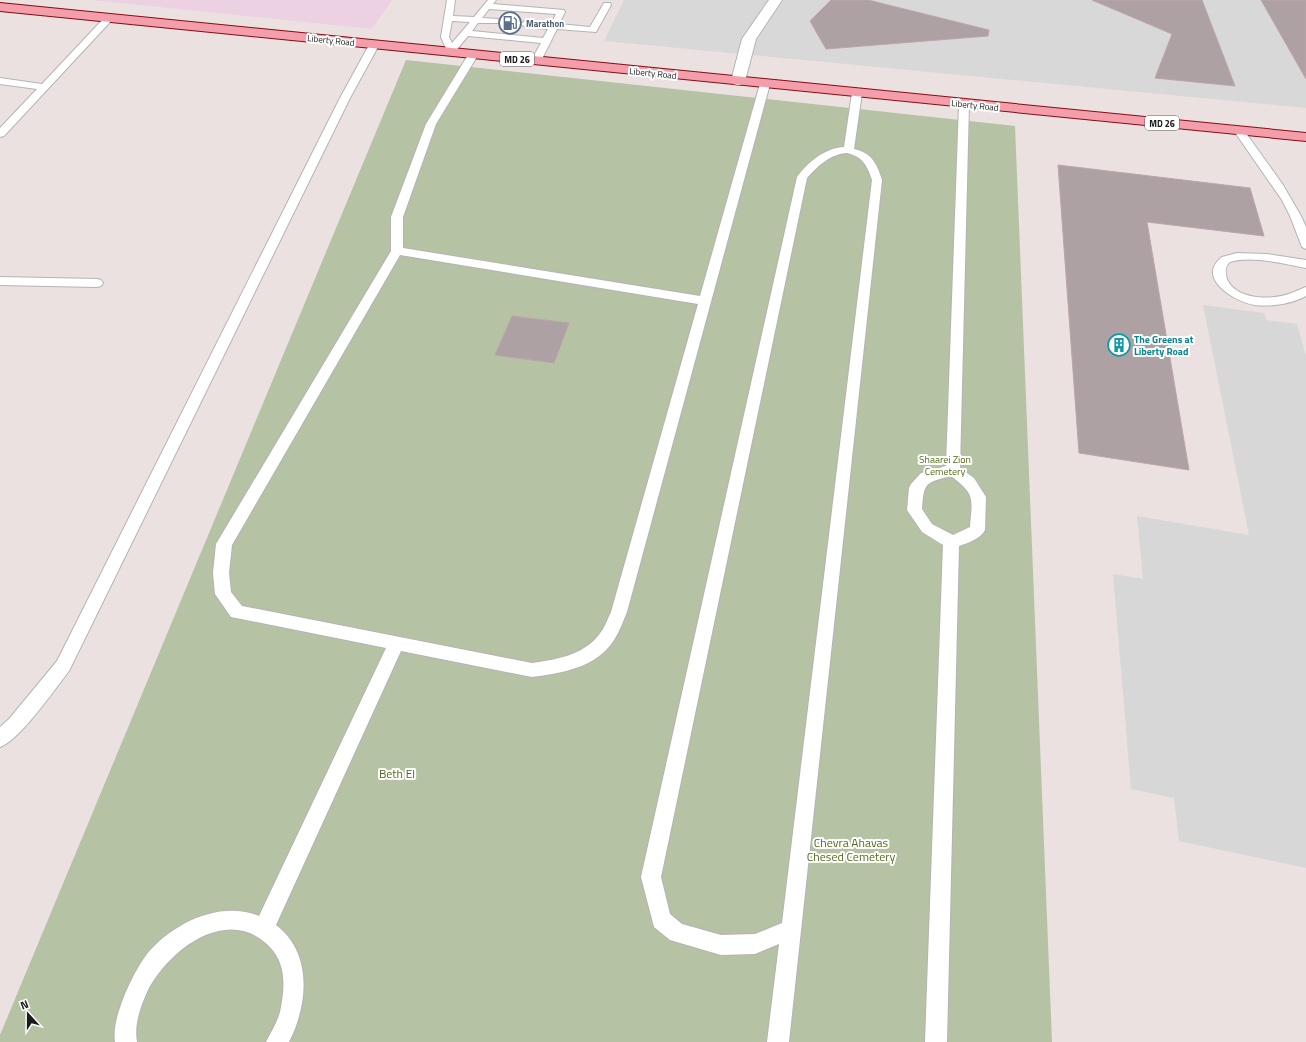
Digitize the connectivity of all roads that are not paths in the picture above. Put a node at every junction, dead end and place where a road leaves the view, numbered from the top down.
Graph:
1 (451, 0) edge
2 (776, 0) edge
3 (489, 3) edge
4 (607, 5) dead end
5 (0, 7) edge
6 (109, 18) junction
7 (449, 18) junction
8 (475, 19) junction
9 (495, 21) dead end
10 (525, 24) dead end
11 (554, 26) junction
12 (466, 32) junction
13 (546, 41) junction
14 (374, 45) junction
15 (451, 51) junction
16 (473, 55) junction
17 (536, 61) junction
18 (0, 81) edge
19 (738, 82) junction
20 (765, 84) junction
21 (44, 87) junction
22 (857, 93) junction
23 (964, 104) junction
24 (1239, 130) junction
25 (0, 134) edge
26 (1306, 137) edge
27 (849, 150) junction
28 (1306, 245) edge
29 (397, 251) junction
30 (1306, 264) edge
31 (0, 281) edge
32 (97, 283) dead end
33 (1306, 290) edge
34 (705, 301) junction
35 (953, 470) junction
36 (951, 542) junction
37 (397, 643) junction
38 (0, 740) edge
39 (264, 928) junction
40 (791, 929) junction
41 (126, 1042) edge
42 (277, 1042) edge
43 (778, 1042) edge
44 (936, 1042) edge

1 - 7 lane
2 - 19 street
3 - 8 lane
3 - 11 lane
4 - 11 lane
5 - 6 main road, Liberty Road / MD 26
6 - 14 main road, Liberty Road / MD 26
6 - 21 lane
7 - 8 lane
7 - 15 lane
8 - 9 lane
8 - 12 lane
10 - 11 lane
11 - 13 lane
12 - 13 lane
12 - 15 lane
13 - 17 lane
14 - 15 main road, Liberty Road / MD 26
14 - 38 lane
15 - 16 main road, Liberty Road / MD 26
16 - 17 main road, Liberty Road / MD 26
16 - 29 lane
17 - 19 main road, Liberty Road / MD 26
18 - 21 lane
19 - 20 main road, Liberty Road / MD 26
20 - 22 main road, Liberty Road / MD 26
20 - 34 lane
21 - 25 lane
22 - 23 main road, Liberty Road / MD 26
22 - 27 lane
23 - 24 main road, Liberty Road / MD 26
23 - 35 lane
24 - 26 main road, Liberty Road / MD 26
24 - 28 lane
27 - 40 lane
27 - 40 lane
29 - 34 lane
29 - 37 lane
30 - 33 lane
31 - 32 lane
34 - 37 lane
35 - 36 lane
35 - 36 lane
36 - 44 lane
37 - 39 lane
39 - 41 lane
39 - 42 lane
40 - 43 lane

